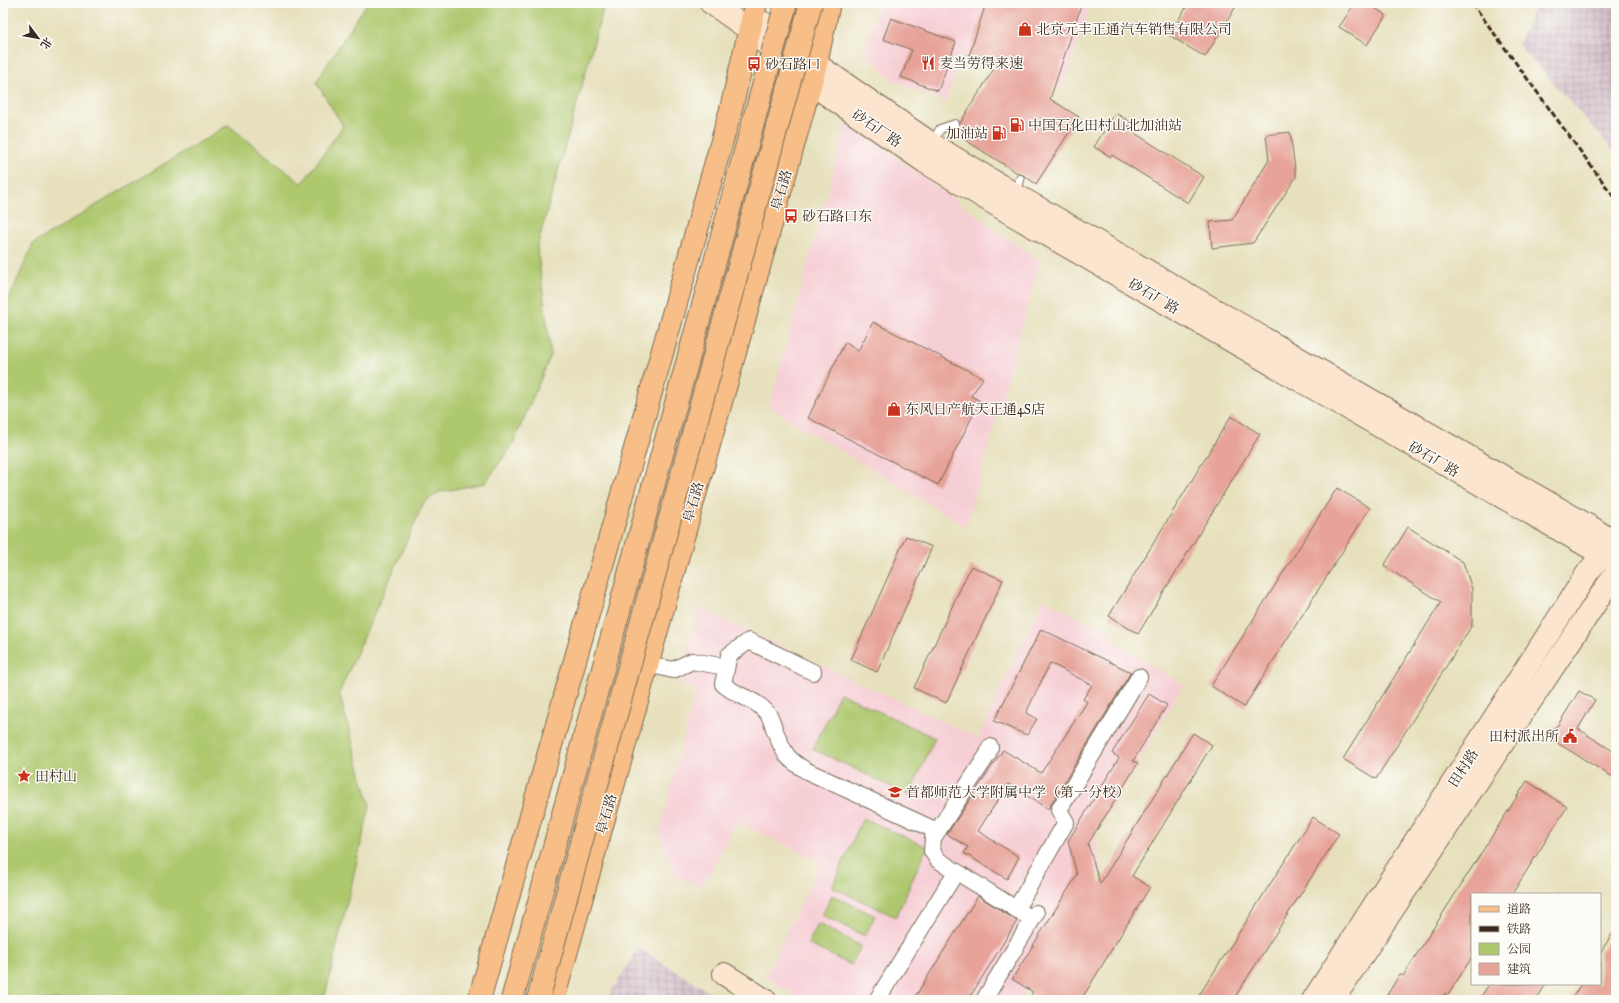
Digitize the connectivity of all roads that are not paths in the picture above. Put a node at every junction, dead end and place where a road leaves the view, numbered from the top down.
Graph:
1 (711, 3) edge
2 (786, 3) edge
3 (811, 3) edge
4 (829, 3) edge
5 (749, 13) edge
6 (813, 74) junction
7 (955, 124) dead end
8 (932, 144) junction
9 (1613, 547) edge
10 (1616, 572) edge
11 (648, 664) junction
12 (726, 667) junction
13 (813, 672) dead end
14 (1140, 677) dead end
15 (990, 747) dead end
16 (937, 831) junction
17 (956, 872) junction
18 (1016, 909) junction
19 (724, 974) dead end
20 (479, 1000) edge
21 (512, 1000) edge
22 (538, 1000) edge
23 (553, 1000) edge
24 (765, 1000) edge
25 (877, 1000) edge
26 (984, 1000) edge
27 (1313, 1000) edge
28 (1333, 1000) edge

1 - 5 street, 砂石厂路
2 - 21 main road, bridge
3 - 22 main road, 阜石路, bridge
4 - 6 main road, 阜石路
5 - 6 street, 砂石厂路
5 - 20 main road
6 - 8 street, 砂石厂路
6 - 9 street, 砂石厂路
6 - 11 main road, 阜石路
7 - 8 lane
8 - 9 street, 砂石厂路
9 - 27 street, 田村路
10 - 28 street, 田村路
11 - 12 street
11 - 23 main road, 阜石路
12 - 13 street
12 - 16 street
14 - 18 street
15 - 16 street
16 - 17 street
17 - 18 street
17 - 25 street
18 - 26 street
19 - 24 street

